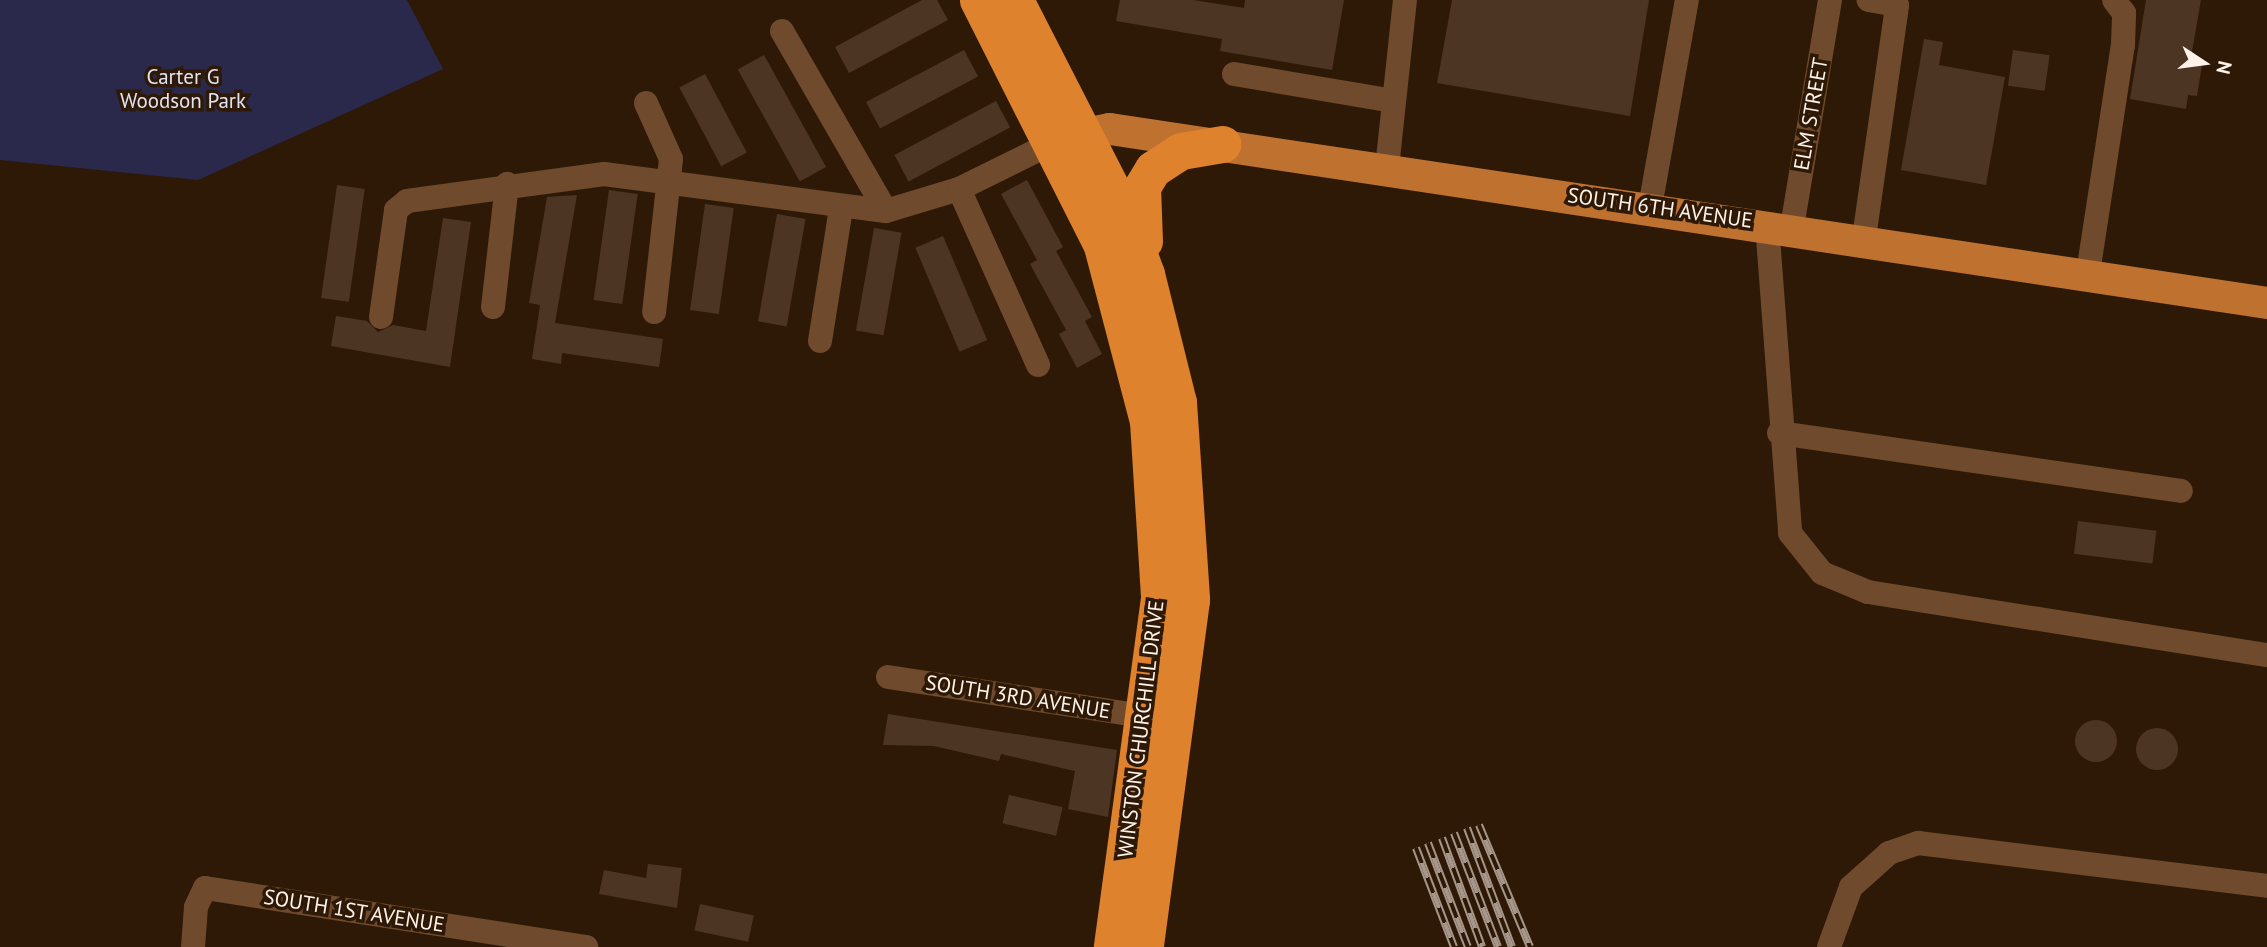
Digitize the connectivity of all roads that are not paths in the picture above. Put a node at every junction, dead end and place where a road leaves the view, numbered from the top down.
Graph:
1 (978, 0) edge
2 (1015, 0) edge
3 (1405, 0) edge
4 (1687, 0) edge
5 (1830, 0) edge
6 (1868, 0) edge
7 (2114, 0) edge
8 (782, 31) dead end
9 (1234, 74) dead end
10 (1393, 101) junction
11 (646, 103) dead end
12 (1070, 137) junction
13 (1222, 144) junction
14 (1387, 168) junction
15 (671, 181) junction
16 (508, 184) junction
17 (959, 189) junction
18 (1650, 207) junction
19 (841, 208) junction
20 (886, 211) junction
21 (1780, 226) junction
22 (1864, 238) junction
23 (2088, 273) junction
24 (1146, 274) junction
25 (2267, 303) edge
26 (493, 307) dead end
27 (654, 312) dead end
28 (381, 317) dead end
29 (820, 341) dead end
30 (1038, 365) dead end
31 (1779, 433) junction
32 (2181, 491) dead end
33 (2267, 655) edge
34 (888, 677) dead end
35 (1163, 719) junction
36 (2267, 886) edge
37 (193, 947) edge
38 (586, 947) edge
39 (1112, 947) edge
40 (1145, 947) edge
41 (1829, 947) edge

1 - 12 highway, WINSTON CHURCHILL DRIVE
2 - 12 highway, WINSTON CHURCHILL DRIVE
3 - 10 street
4 - 18 street
5 - 21 street, ELM STREET
6 - 22 street
7 - 23 street
8 - 20 street
9 - 10 street
10 - 14 street
11 - 15 street
12 - 13 main road, SOUTH 6TH AVENUE
12 - 17 street
12 - 24 highway, WINSTON CHURCHILL DRIVE
12 - 35 highway, WINSTON CHURCHILL DRIVE
13 - 14 main road, SOUTH 6TH AVENUE
13 - 24 highway
14 - 18 main road, SOUTH 6TH AVENUE
15 - 16 street
15 - 19 street
15 - 27 street
16 - 26 street
16 - 28 street
17 - 20 street
17 - 30 street
18 - 21 main road, SOUTH 6TH AVENUE
19 - 20 street
19 - 29 street
21 - 22 main road, SOUTH 6TH AVENUE
21 - 31 street, ELM STREET
22 - 23 main road, SOUTH 6TH AVENUE
23 - 25 main road, SOUTH 6TH AVENUE
24 - 35 highway, WINSTON CHURCHILL DRIVE
31 - 32 street
31 - 33 street, ELM STREET
34 - 35 street, SOUTH 3RD AVENUE
35 - 39 highway, WINSTON CHURCHILL DRIVE
35 - 40 highway, WINSTON CHURCHILL DRIVE
36 - 41 street
37 - 38 street, SOUTH 1ST AVENUE

